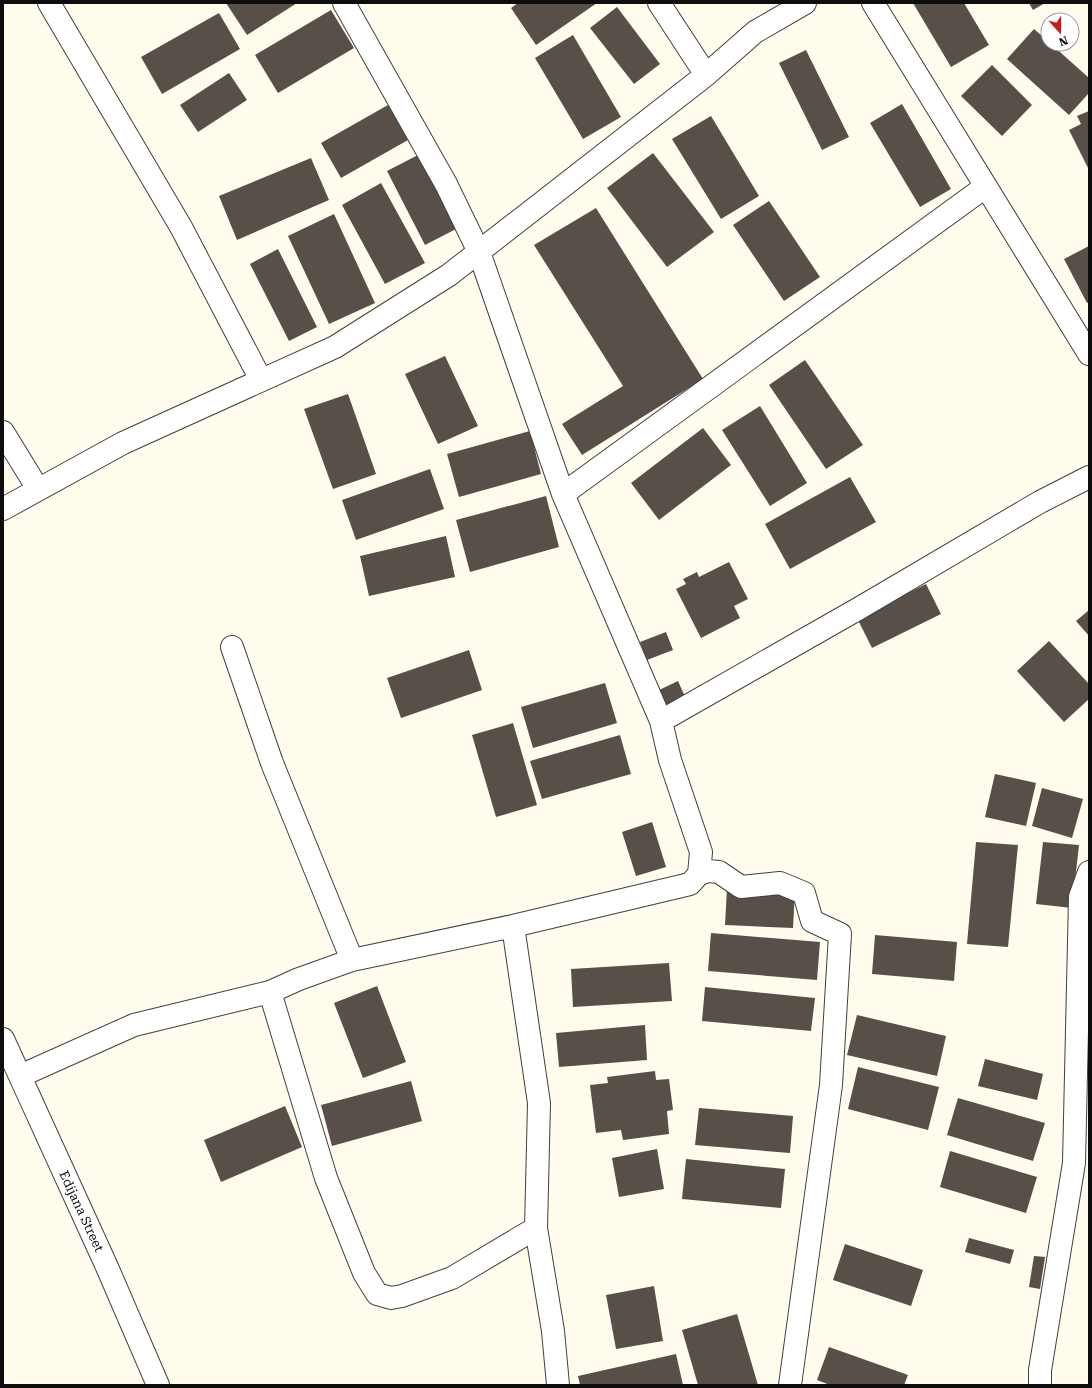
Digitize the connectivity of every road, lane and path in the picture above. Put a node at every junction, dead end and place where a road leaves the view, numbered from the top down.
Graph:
1 (49, 3) edge
2 (344, 3) edge
3 (659, 3) edge
4 (805, 3) edge
5 (873, 3) edge
6 (706, 75) junction
7 (985, 187) junction
8 (479, 252) junction
9 (1089, 354) edge
10 (261, 380) junction
11 (3, 432) edge
12 (1089, 476) edge
13 (38, 489) junction
14 (562, 494) junction
15 (3, 509) edge
16 (232, 647) dead end
17 (661, 721) junction
18 (1089, 872) edge
19 (699, 874) junction
20 (513, 926) junction
21 (352, 960) junction
22 (270, 992) junction
23 (3, 1038) edge
24 (1082, 1051) edge
25 (20, 1076) junction
26 (536, 1228) junction
27 (158, 1385) edge
28 (558, 1385) edge
29 (790, 1385) edge
30 (1040, 1385) edge

1 - 10 street
2 - 8 street
3 - 6 street
4 - 6 street
5 - 7 street
6 - 8 street
7 - 9 street
7 - 14 street
8 - 10 street
8 - 14 street
10 - 13 street
11 - 13 street
12 - 17 street
13 - 15 street
14 - 17 street
16 - 21 street
17 - 19 street
18 - 24 street
19 - 20 street
19 - 29 street
20 - 21 street
20 - 26 street
21 - 22 street
22 - 25 street
22 - 26 street
23 - 25 street, Edijana Street
24 - 30 street
25 - 27 street, Edijana Street
26 - 28 street

